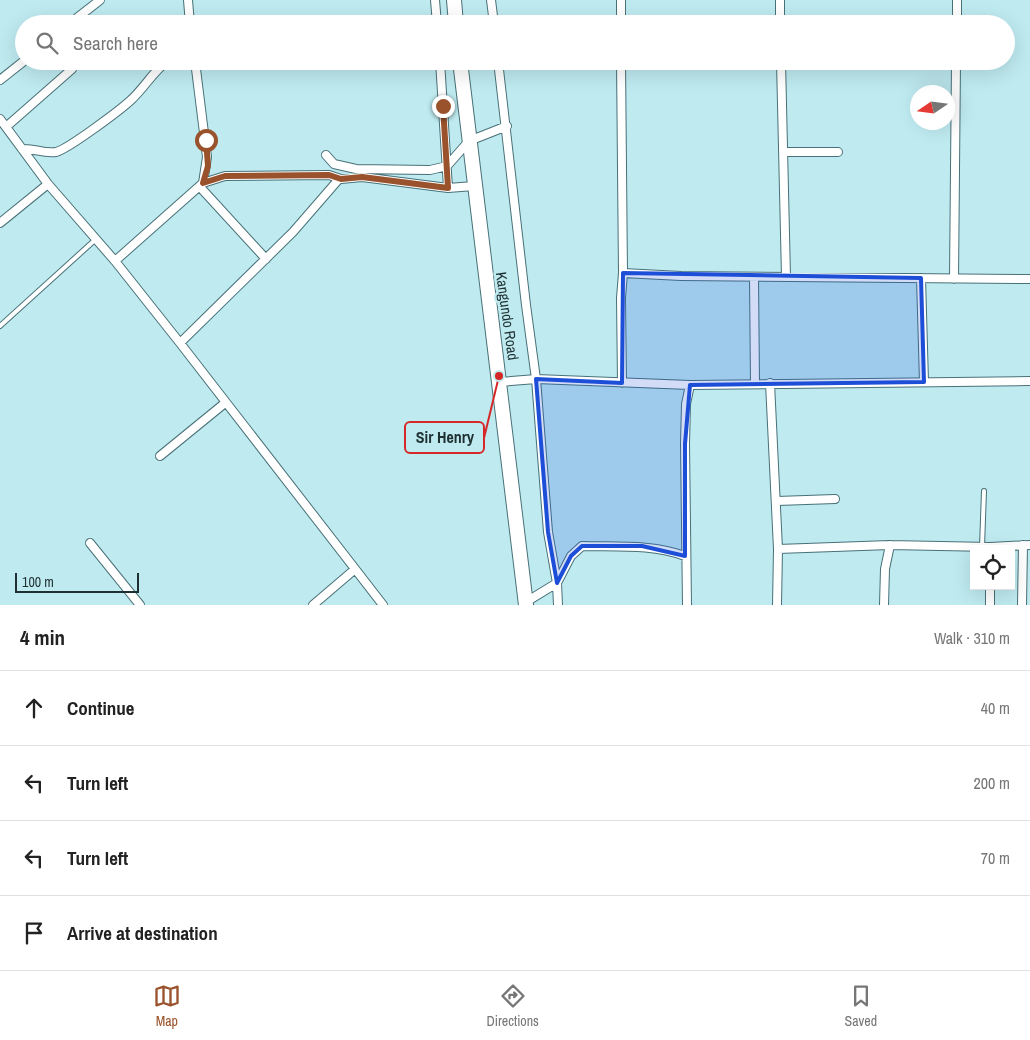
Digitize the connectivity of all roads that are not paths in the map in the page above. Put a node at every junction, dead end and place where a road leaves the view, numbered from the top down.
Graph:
1 (100, 0) edge
2 (188, 0) edge
3 (435, 0) edge
4 (454, 0) edge
5 (491, 0) edge
6 (621, 0) edge
7 (780, 0) edge
8 (957, 0) edge
9 (81, 15) edge
10 (189, 15) edge
11 (436, 15) edge
12 (455, 15) edge
13 (493, 15) edge
14 (621, 15) edge
15 (780, 15) edge
16 (957, 15) edge
17 (15, 68) edge
18 (71, 70) edge
19 (157, 70) edge
20 (196, 70) edge
21 (441, 70) edge
22 (461, 70) edge
23 (499, 70) edge
24 (621, 70) edge
25 (781, 70) edge
26 (956, 70) edge
27 (0, 80) edge
28 (0, 119) edge
29 (507, 126) junction
30 (6, 127) junction
31 (469, 141) junction
32 (22, 149) junction
33 (784, 152) junction
34 (838, 152) dead end
35 (326, 155) dead end
36 (447, 166) junction
37 (339, 178) junction
38 (48, 184) junction
39 (201, 185) junction
40 (474, 186) junction
41 (448, 188) junction
42 (0, 223) edge
43 (96, 239) junction
44 (266, 259) junction
45 (115, 261) junction
46 (623, 272) junction
47 (754, 277) junction
48 (786, 277) junction
49 (922, 278) junction
50 (954, 279) junction
51 (1030, 279) edge
52 (0, 326) edge
53 (180, 343) junction
54 (536, 379) junction
55 (1030, 381) edge
56 (500, 382) junction
57 (924, 382) junction
58 (622, 383) junction
59 (770, 383) junction
60 (756, 384) junction
61 (690, 385) junction
62 (225, 403) junction
63 (160, 456) dead end
64 (984, 490) dead end
65 (835, 499) dead end
66 (777, 500) junction
67 (90, 543) dead end
68 (890, 545) junction
69 (987, 545) edge
70 (1026, 545) edge
71 (970, 547) edge
72 (778, 549) junction
73 (685, 556) junction
74 (354, 570) junction
75 (557, 584) junction
76 (990, 590) edge
77 (526, 604) edge
78 (140, 605) edge
79 (313, 605) edge
80 (383, 605) edge
81 (558, 605) edge
82 (687, 605) edge
83 (777, 605) edge
84 (884, 605) edge
85 (990, 605) edge
86 (1022, 605) edge

1 - 9 street
2 - 10 street
3 - 11 street
4 - 12 highway
5 - 13 street
6 - 14 street
7 - 15 street
8 - 16 street
17 - 27 street
18 - 30 street
19 - 32 street
20 - 39 street
21 - 36 street
22 - 31 highway, Kangundo Road
23 - 29 street
24 - 46 street
25 - 33 street
26 - 50 street
28 - 30 street
29 - 31 street
29 - 54 street
30 - 32 street
31 - 36 street
31 - 40 highway, Kangundo Road
32 - 38 street
33 - 34 street
33 - 48 street
35 - 36 street
36 - 41 street
37 - 39 street
37 - 41 street
37 - 44 street
38 - 42 street
38 - 43 street
39 - 44 street
39 - 45 street
40 - 41 street
40 - 56 highway, Kangundo Road
43 - 45 street
43 - 52 lane
44 - 53 street
45 - 53 street
46 - 47 street
46 - 58 street
47 - 48 street
47 - 60 street
48 - 49 street
49 - 50 street
49 - 57 street
50 - 51 street
53 - 62 street
54 - 56 street
54 - 58 street
54 - 75 street
55 - 57 street
56 - 77 highway, Kangundo Road
57 - 59 street
58 - 61 street
59 - 60 street
59 - 66 street
60 - 61 street
61 - 73 street
62 - 63 street
62 - 74 street
64 - 69 lane
65 - 66 street
66 - 72 street
67 - 78 street
68 - 71 street
68 - 72 street
68 - 84 street
70 - 86 street
72 - 83 street
73 - 75 street
73 - 82 street
74 - 79 street
74 - 80 street
75 - 77 street
75 - 81 street
76 - 85 street

